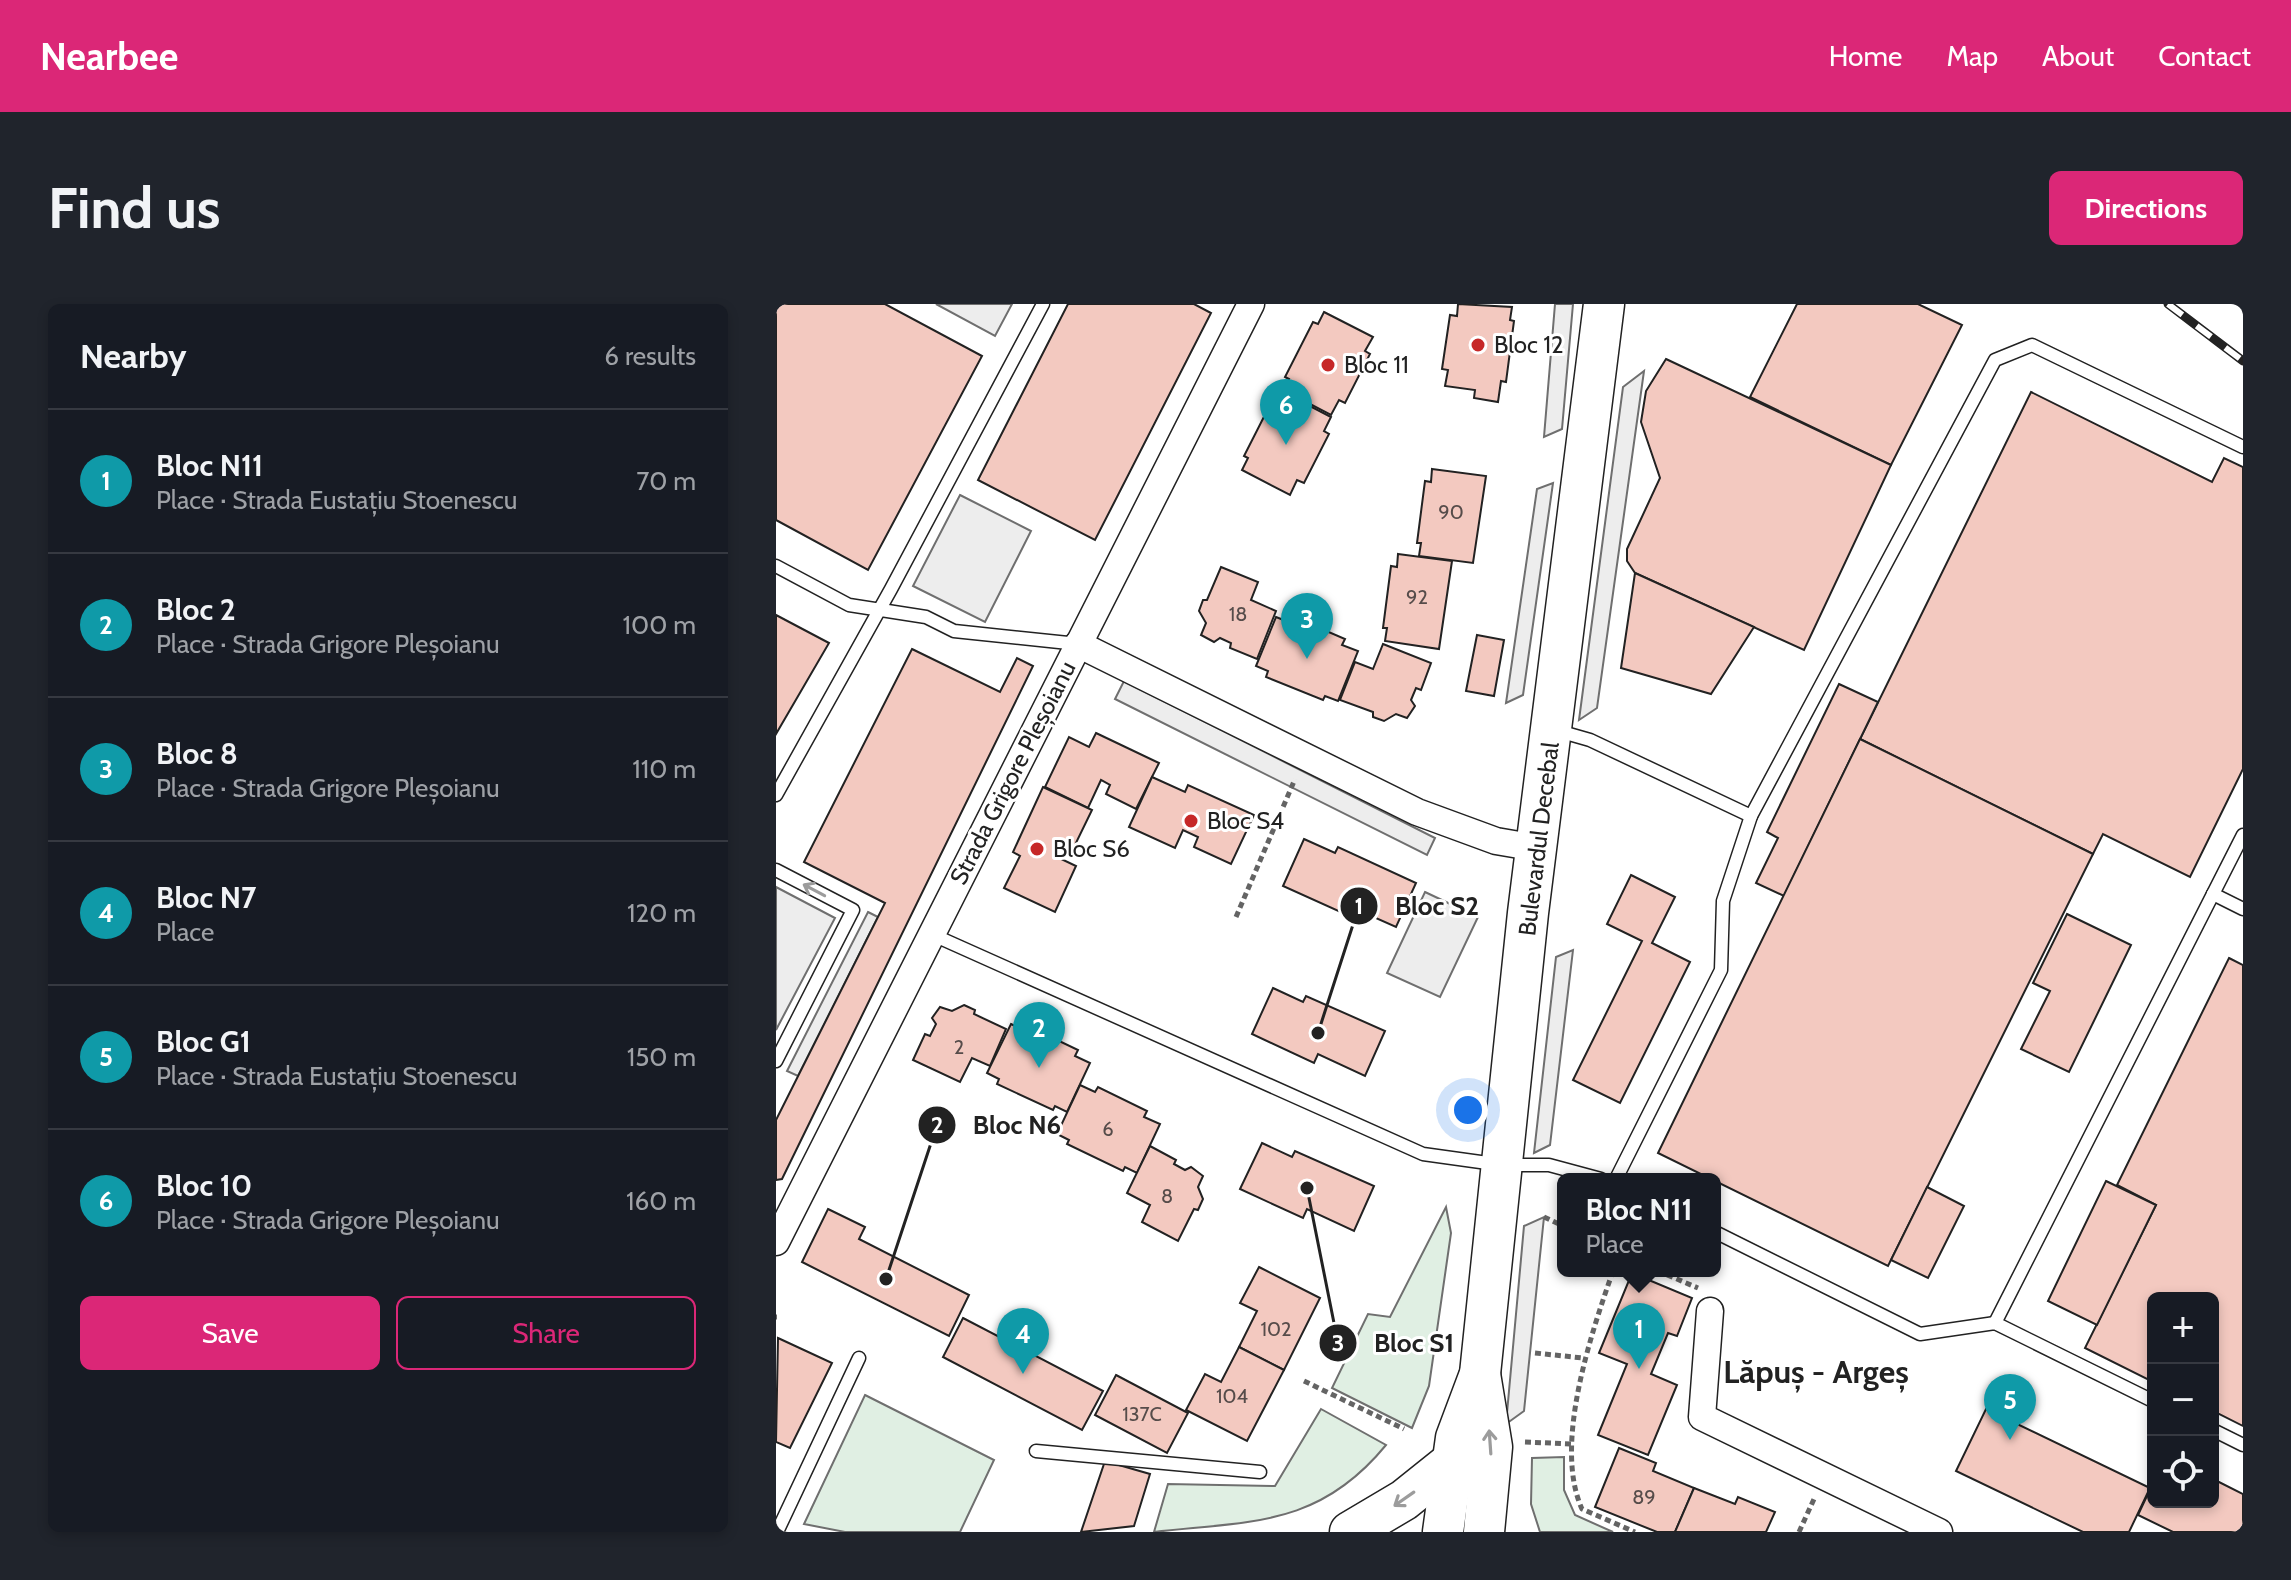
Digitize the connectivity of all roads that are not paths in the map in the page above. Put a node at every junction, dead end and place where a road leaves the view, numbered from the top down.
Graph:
1 (1043, 304) edge
2 (1251, 304) edge
3 (1604, 304) edge
4 (2243, 447) edge
5 (776, 566) edge
6 (880, 610) junction
7 (1078, 644) junction
8 (1552, 730) junction
9 (776, 795) edge
10 (1751, 816) junction
11 (2243, 835) edge
12 (1537, 848) junction
13 (776, 870) edge
14 (2213, 894) junction
15 (2243, 909) edge
16 (931, 934) junction
17 (776, 1061) edge
18 (1502, 1165) junction
19 (1579, 1173) edge
20 (1619, 1173) edge
21 (779, 1229) edge
22 (1721, 1235) edge
23 (1710, 1311) road end
24 (1995, 1323) junction
25 (859, 1358) dead end
26 (1480, 1374) junction
27 (2147, 1398) edge
28 (2219, 1433) edge
29 (2243, 1445) edge
30 (1036, 1451) dead end
31 (1454, 1460) junction
32 (1260, 1472) dead end
33 (1487, 1525) edge
34 (777, 1532) edge
35 (1350, 1532) edge
36 (1443, 1532) edge
37 (1939, 1532) edge

1 - 6 lane
2 - 7 street, Strada Grigore Pleșoianu
3 - 8 main road, Bulevardul Decebal
4 - 10 lane
5 - 6 lane
6 - 7 lane
6 - 9 lane
7 - 12 street
7 - 16 street, Strada Grigore Pleșoianu
8 - 10 lane
8 - 12 main road, Bulevardul Decebal
10 - 20 lane
11 - 14 lane
12 - 18 main road, Bulevardul Decebal
17 -> 13 lane
14 - 15 lane
14 - 24 lane
16 - 18 lane
16 - 21 street, Strada Grigore Pleșoianu
18 - 19 lane
18 - 26 main road, Bulevardul Decebal
22 - 24 lane
23 - 37 street
24 - 27 lane
25 - 34 lane
26 - 31 main road, Bulevardul Decebal
33 -> 26 main road, Bulevardul Decebal
28 - 29 lane
30 - 32 lane
31 -> 35 main road
31 - 36 main road, Bulevardul Decebal

